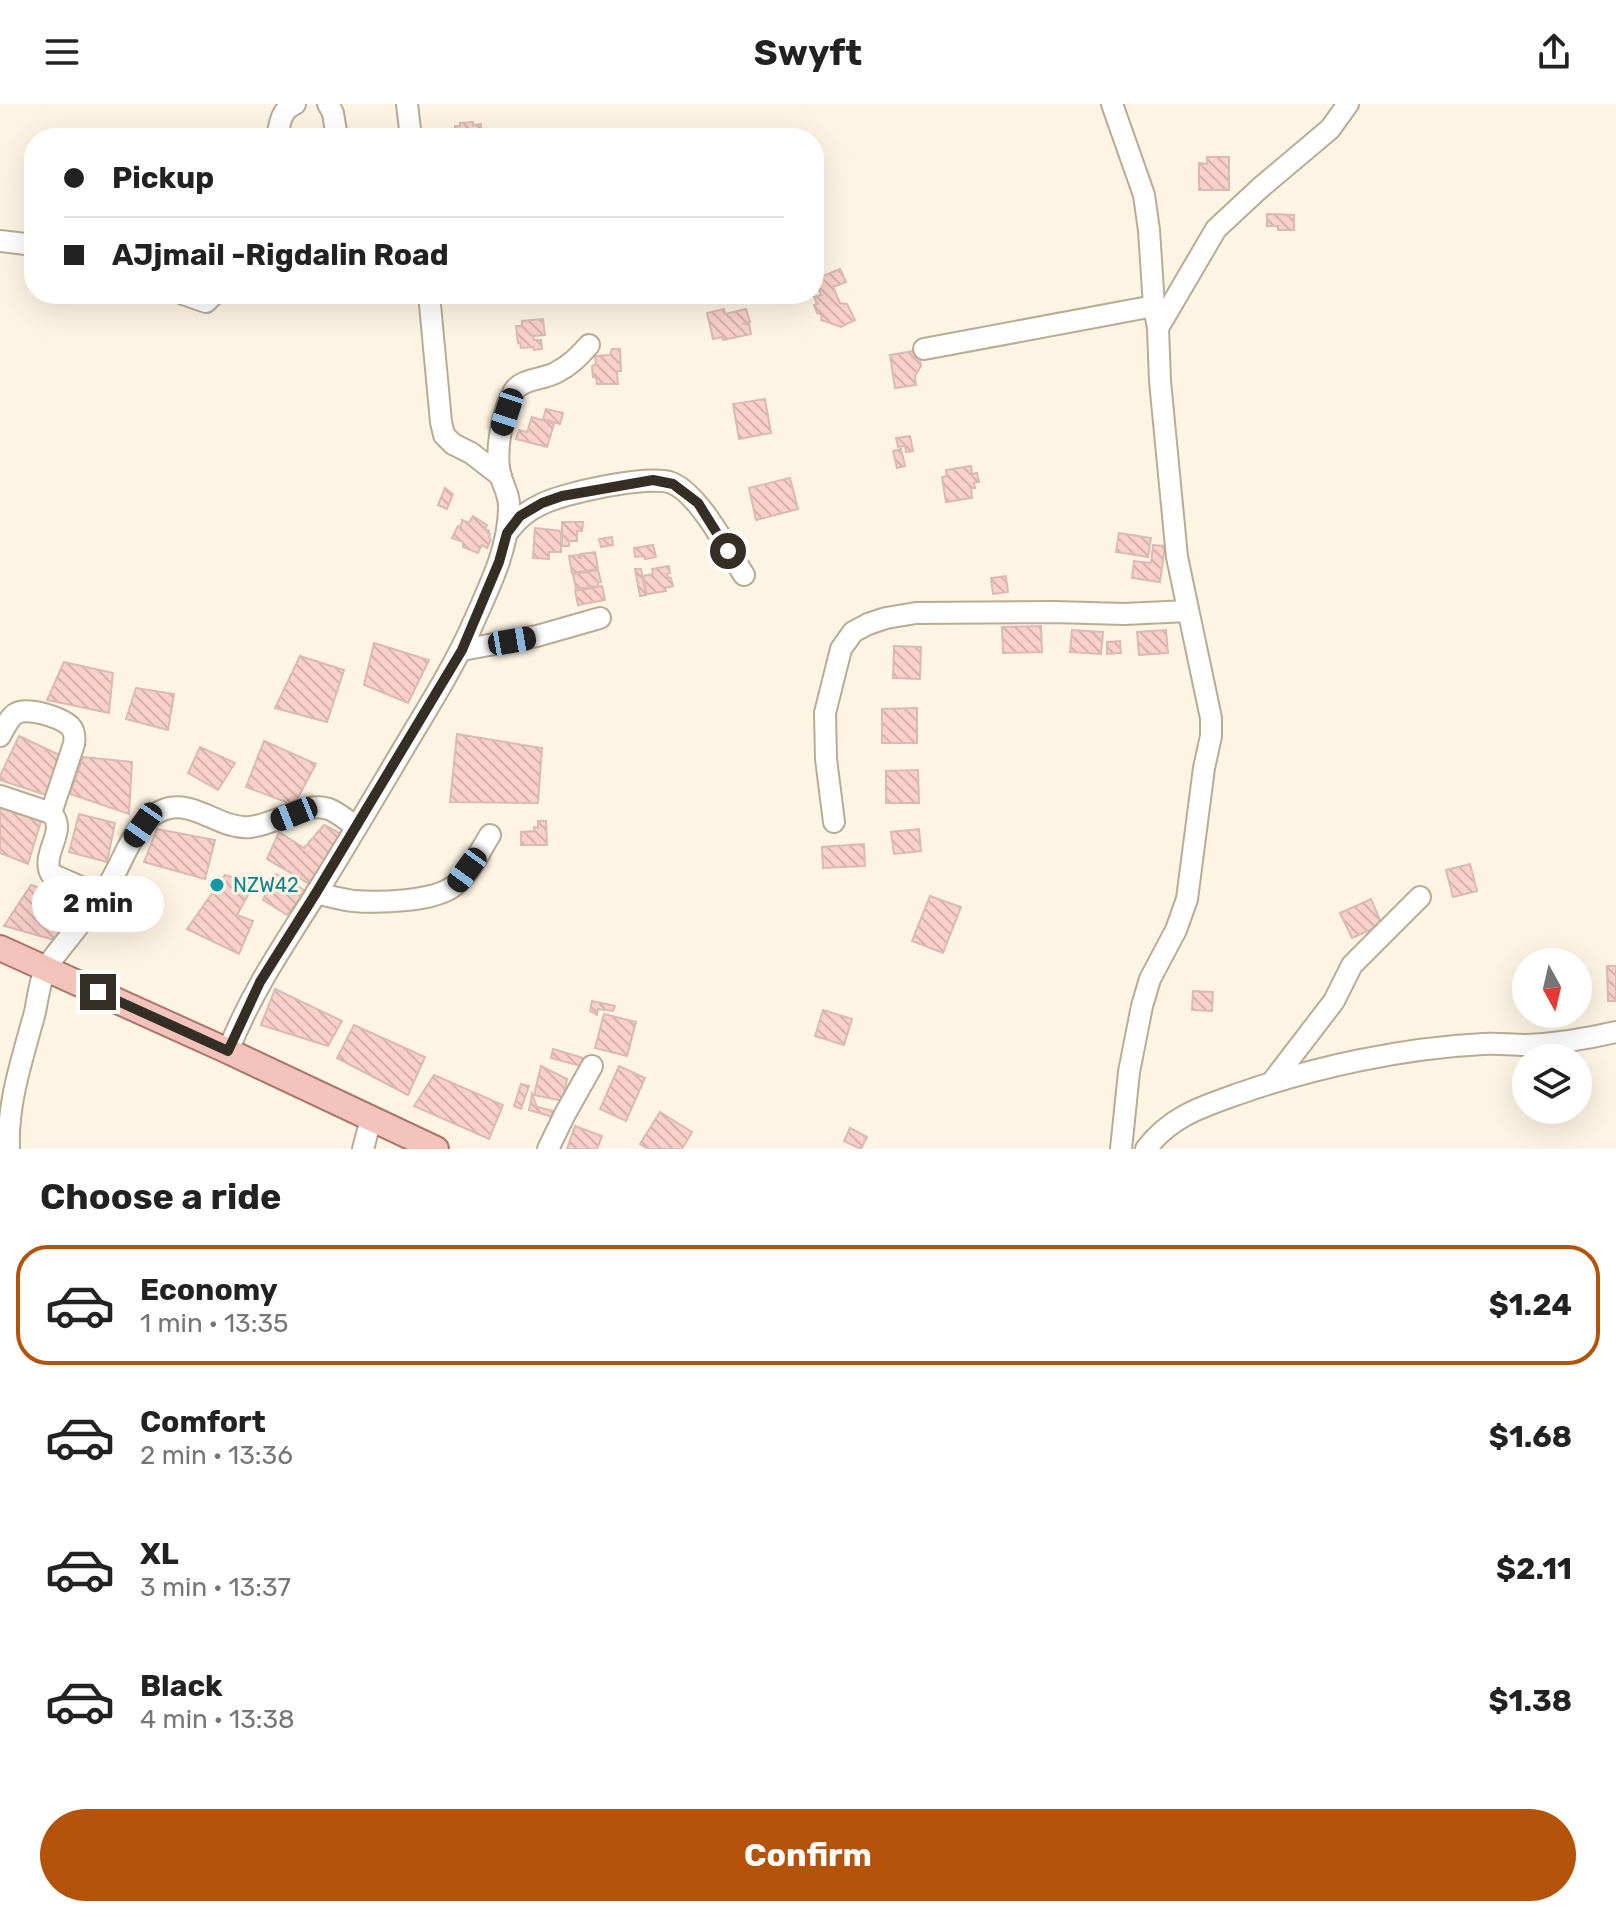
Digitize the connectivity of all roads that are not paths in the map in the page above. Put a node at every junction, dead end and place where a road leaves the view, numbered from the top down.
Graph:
1 (295, 104) edge
2 (328, 104) edge
3 (407, 104) edge
4 (1112, 104) edge
5 (1348, 104) edge
6 (279, 128) edge
7 (335, 128) edge
8 (410, 128) edge
9 (0, 241) edge
10 (24, 244) edge
11 (430, 304) edge
12 (1154, 306) junction
13 (1158, 328) junction
14 (589, 345) dead end
15 (924, 349) dead end
16 (501, 476) junction
17 (507, 533) junction
18 (744, 575) dead end
19 (1188, 611) junction
20 (600, 618) dead end
21 (462, 650) junction
22 (0, 736) edge
23 (0, 796) edge
24 (51, 813) junction
25 (834, 822) dead end
26 (356, 827) junction
27 (490, 835) dead end
28 (316, 893) junction
29 (101, 896) junction
30 (1420, 897) dead end
31 (0, 948) edge
32 (46, 968) junction
33 (1616, 1032) edge
34 (228, 1051) junction
35 (592, 1066) dead end
36 (1272, 1082) junction
37 (371, 1119) junction
38 (1124, 1119) junction
39 (1152, 1141) edge
40 (9, 1149) edge
41 (363, 1149) edge
42 (436, 1149) edge
43 (548, 1149) edge
44 (1121, 1149) edge

1 - 6 street
2 - 7 street
3 - 8 street
4 - 12 street
5 - 13 street
9 - 10 street
11 - 16 street
12 - 13 street
12 - 15 street
13 - 19 street
14 - 16 street
16 - 17 street
17 - 18 street
17 - 21 street
19 - 25 street
19 - 38 street
20 - 21 street
21 - 26 street
22 - 24 street
23 - 24 street
24 - 29 street
26 - 28 street
26 - 29 street
27 - 28 street
28 - 34 street
29 - 32 street
30 - 36 street
31 - 32 main road
32 - 34 main road
32 - 40 street
33 - 36 street
34 - 37 main road
35 - 43 street
36 - 39 street
37 - 41 street
37 - 42 main road
38 - 39 street
38 - 44 street

